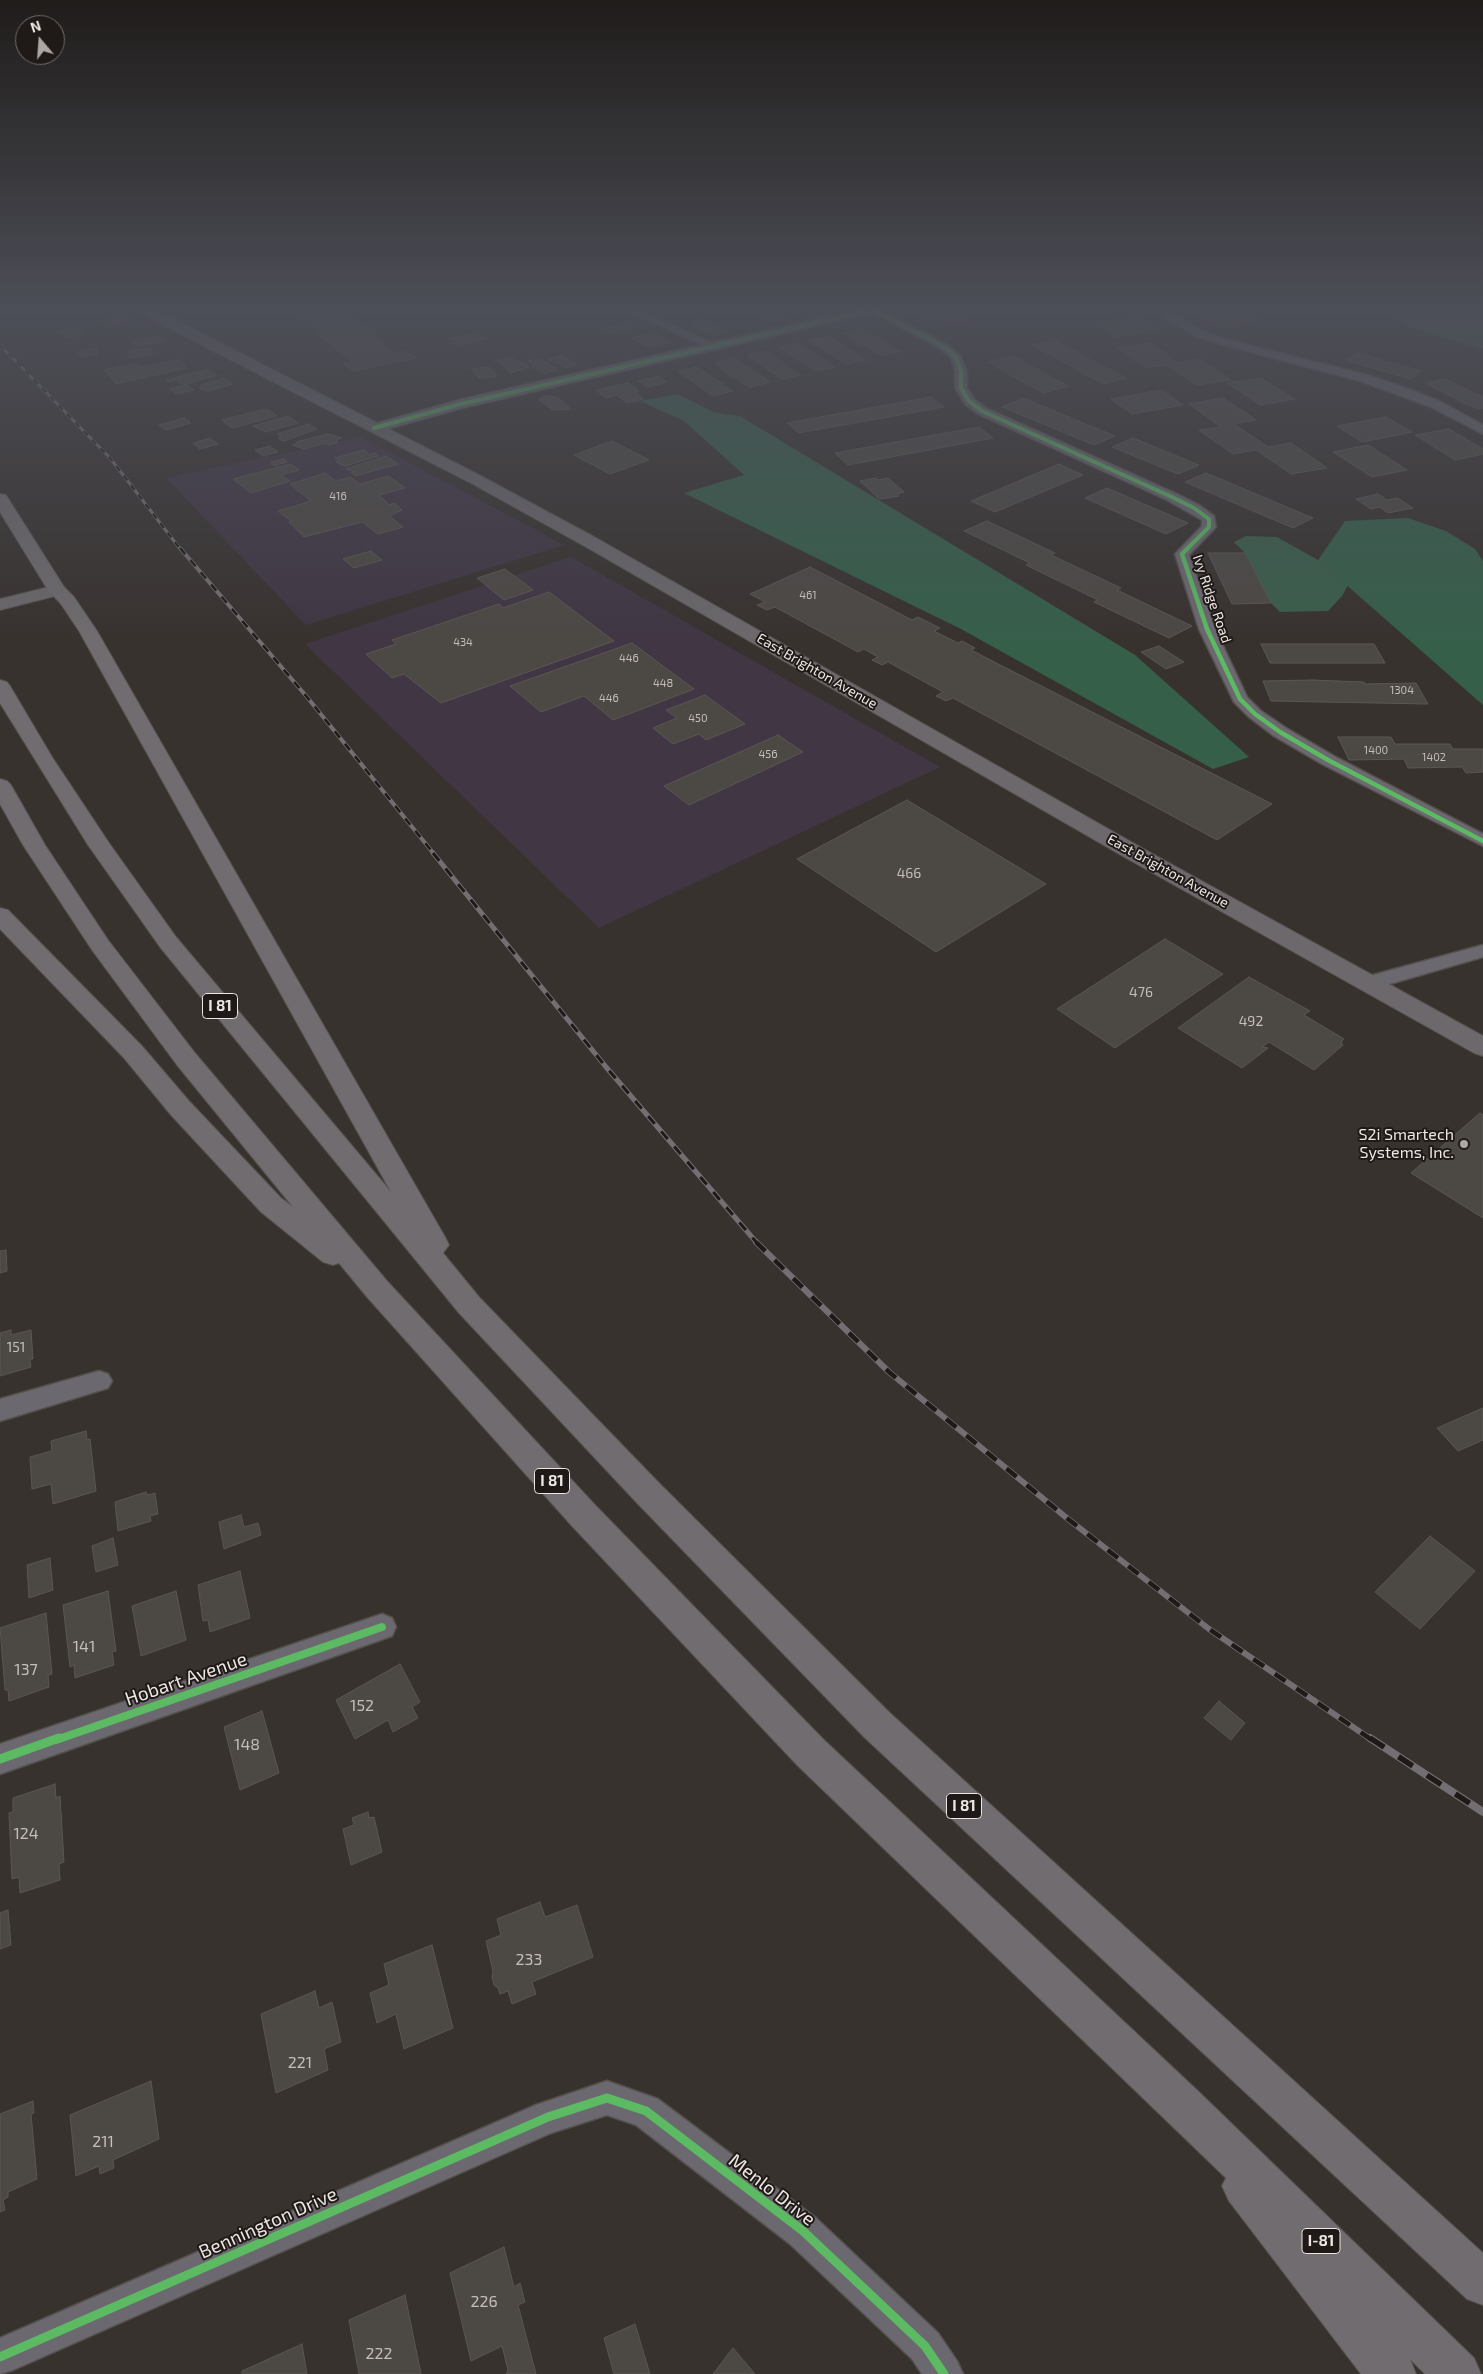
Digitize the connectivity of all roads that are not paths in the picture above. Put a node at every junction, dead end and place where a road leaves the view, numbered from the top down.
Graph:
1 (362, 422) edge
2 (397, 422) edge
3 (1006, 422) edge
4 (1468, 422) edge
5 (374, 428) junction
6 (1483, 430) edge
7 (0, 499) edge
8 (57, 590) junction
9 (0, 596) edge
10 (0, 605) edge
11 (0, 686) edge
12 (0, 785) edge
13 (1483, 841) edge
14 (0, 915) edge
15 (1483, 951) edge
16 (1369, 983) junction
17 (1483, 1047) edge
18 (378, 1289) junction
19 (469, 1305) junction
20 (99, 1382) dead end
21 (0, 1410) edge
22 (382, 1626) dead end
23 (0, 1759) edge
24 (1184, 2107) junction
25 (548, 2117) joint
26 (1483, 2283) edge
27 (0, 2357) edge
28 (944, 2374) edge
29 (1393, 2374) edge
30 (1458, 2374) edge

1 - 5 main road, East Brighton Avenue
2 - 5 street
3 - 13 street, Ivy Ridge Road
4 - 6 street
5 - 16 main road, East Brighton Avenue
7 - 8 highway
8 - 9 main road
8 - 10 main road
8 - 19 highway
11 - 19 highway, I 81
12 - 18 highway, I 81
14 - 18 highway
15 - 16 street
16 - 17 main road, East Brighton Avenue
18 - 24 highway, I 81
19 - 26 highway, I 81
20 - 21 street
22 - 23 street, Hobart Avenue
24 - 29 highway
24 - 30 highway, I-81
25 - 27 street, Bennington Drive
25 - 28 street, Menlo Drive

